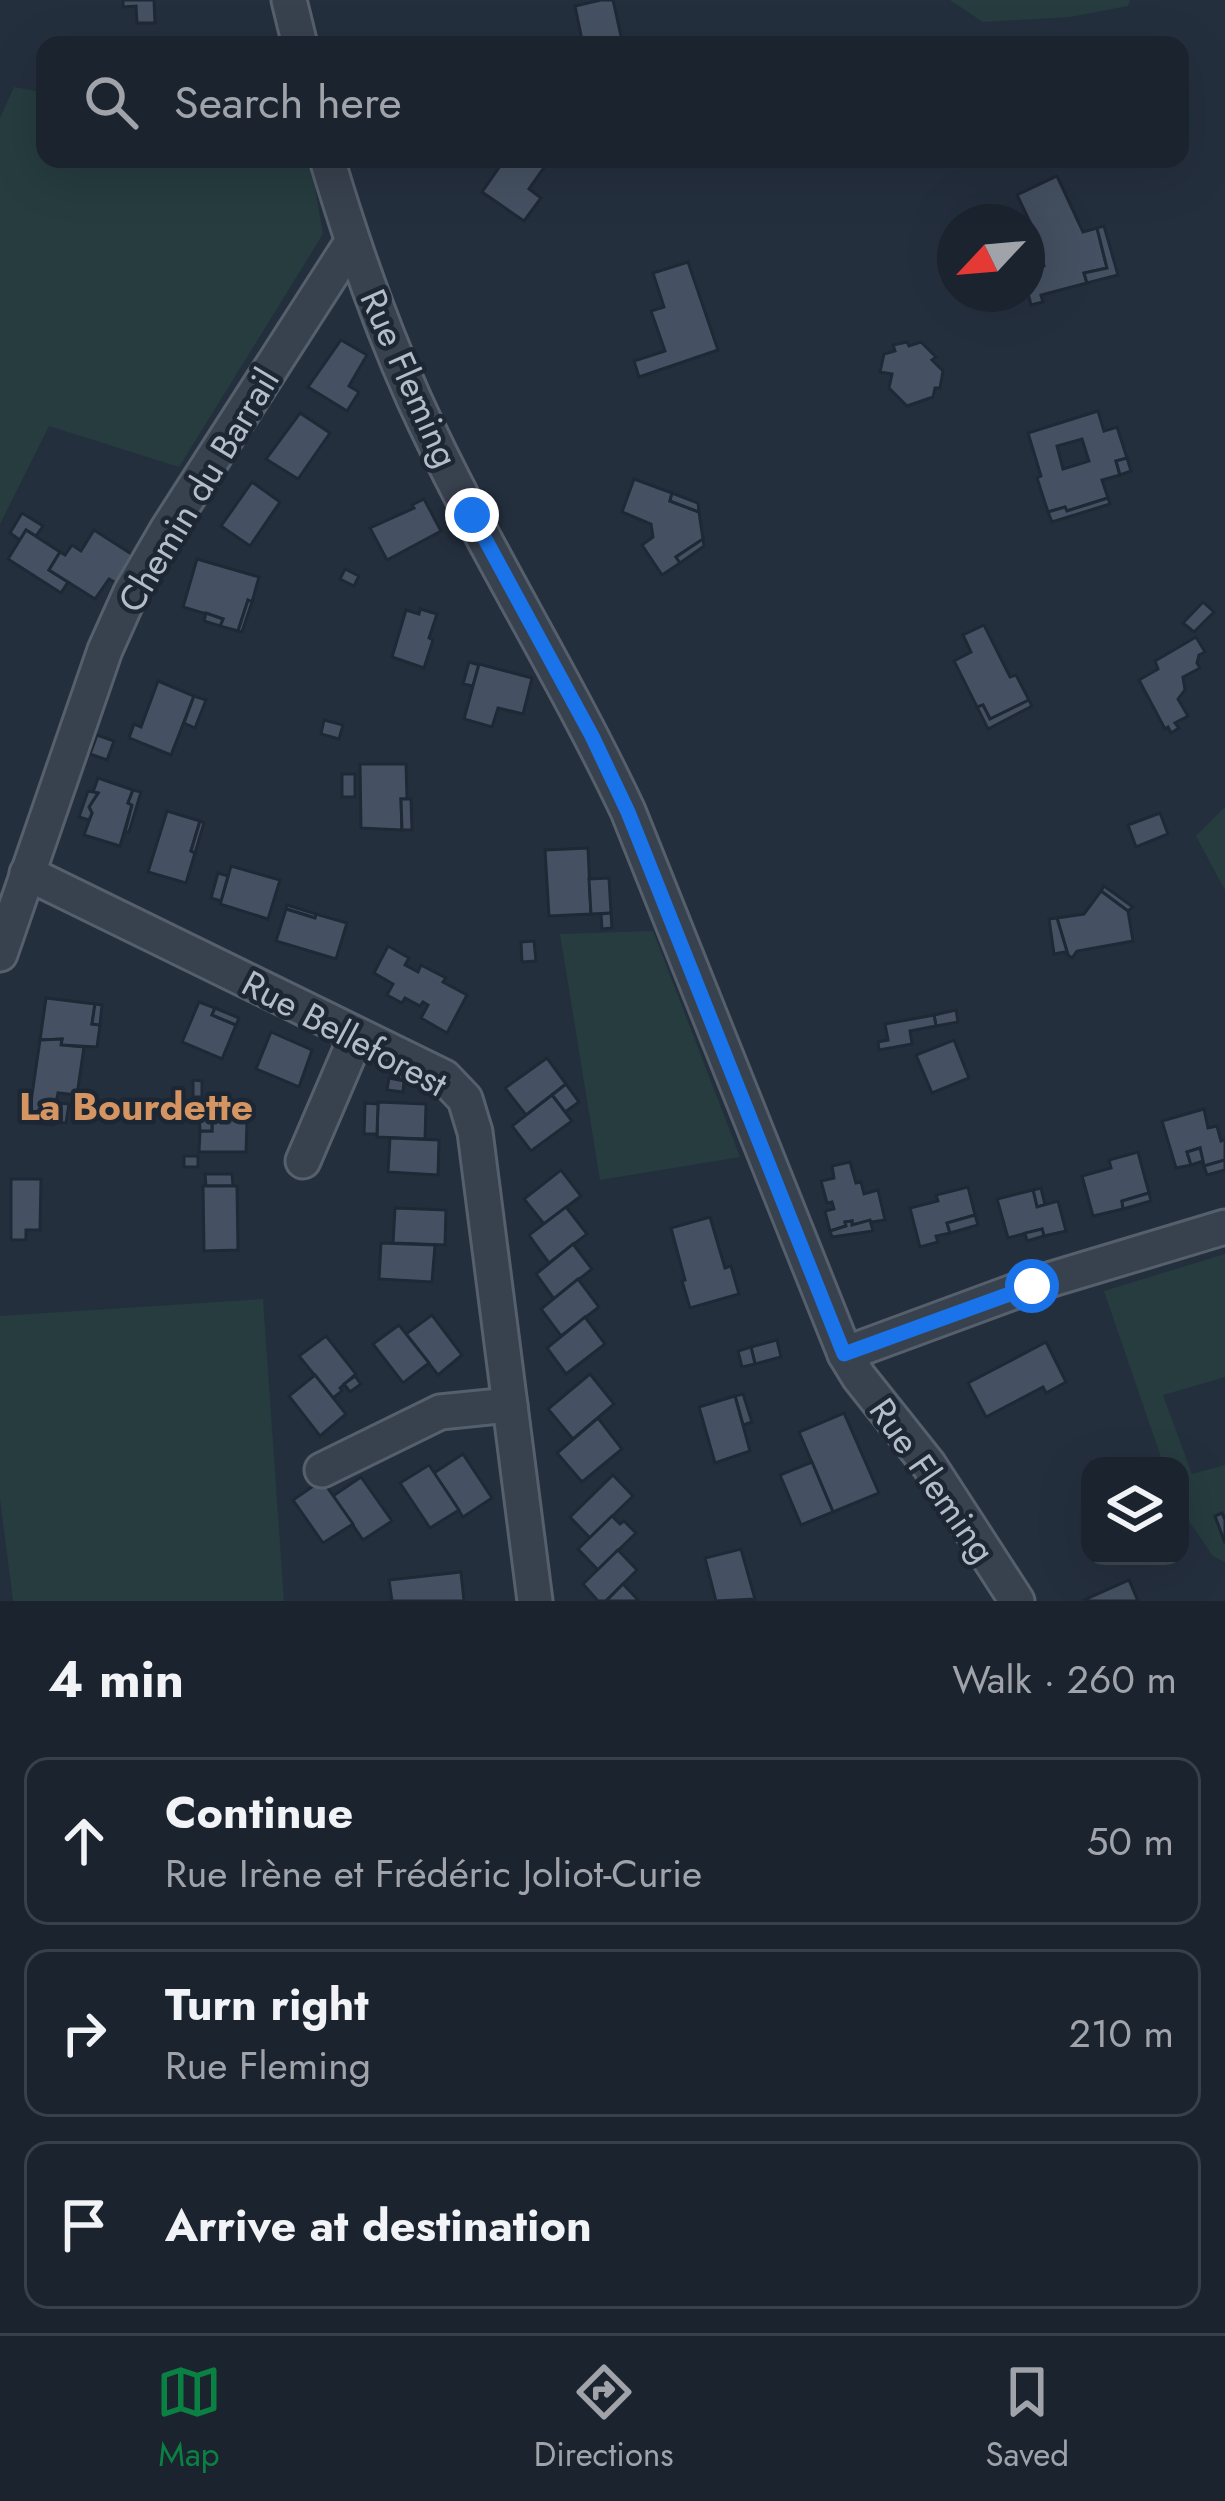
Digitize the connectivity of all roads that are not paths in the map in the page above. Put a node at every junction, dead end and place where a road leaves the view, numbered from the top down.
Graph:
1 (289, 0) edge
2 (297, 36) edge
3 (330, 168) edge
4 (352, 242) junction
5 (27, 873) junction
6 (0, 955) edge
7 (357, 1034) junction
8 (303, 1160) dead end
9 (1225, 1227) edge
10 (844, 1354) junction
11 (510, 1405) junction
12 (322, 1470) dead end
13 (535, 1601) edge
14 (1017, 1601) edge

1 - 2 street
3 - 4 street, Rue Fleming
4 - 5 street, Chemin du Barrail
4 - 10 street, Rue Fleming
5 - 6 street, Chemin du Barrail
5 - 7 street, Rue Belleforest
7 - 8 street
7 - 11 street, Rue Belleforest
9 - 10 street
10 - 14 street, Rue Fleming
11 - 12 street
11 - 13 street, Rue Belleforest

